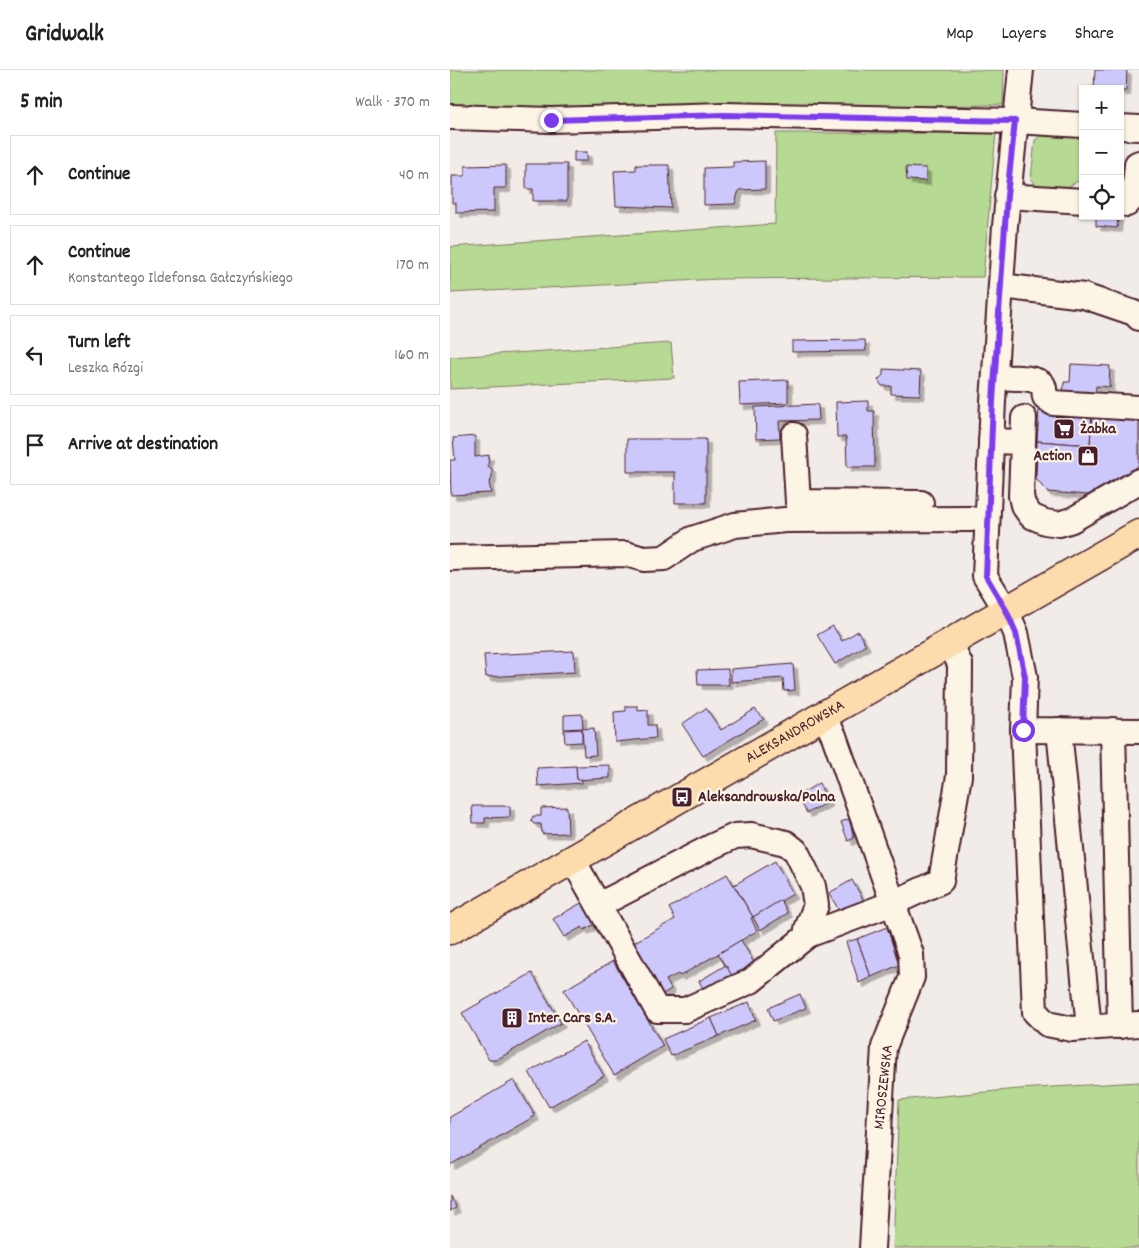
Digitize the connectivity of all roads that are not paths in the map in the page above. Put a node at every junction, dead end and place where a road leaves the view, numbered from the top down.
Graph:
1 (1021, 70) edge
2 (450, 117) edge
3 (1015, 121) junction
4 (1079, 125) edge
5 (1124, 127) edge
6 (1139, 128) edge
7 (1139, 163) edge
8 (1007, 196) junction
9 (1079, 201) edge
10 (1124, 204) edge
11 (1001, 286) junction
12 (1139, 318) edge
13 (995, 377) junction
14 (1139, 408) edge
15 (1024, 418) dead end
16 (794, 435) dead end
17 (991, 441) junction
18 (1023, 442) junction
19 (1139, 481) edge
20 (979, 511) junction
21 (1139, 534) edge
22 (450, 558) edge
23 (1006, 610) junction
24 (950, 642) junction
25 (824, 716) junction
26 (1023, 730) junction
27 (1058, 730) junction
28 (1113, 730) junction
29 (1139, 731) edge
30 (573, 860) junction
31 (893, 903) junction
32 (599, 905) junction
33 (450, 930) edge
34 (808, 935) junction
35 (1130, 1025) edge
36 (1089, 1028) junction
37 (872, 1248) edge

1 - 3 street
2 - 3 street
3 - 4 street
3 - 8 street
5 - 6 street
7 - 10 street
8 - 9 street
8 - 11 street
11 - 12 street
11 - 13 street
13 - 14 street
13 - 17 street
15 - 18 street
16 - 20 street
17 - 18 street
17 - 20 street
18 - 19 street
20 - 22 street
20 - 23 street
21 - 23 main road, ALEKSANDROWSKA
23 - 24 main road, ALEKSANDROWSKA
23 - 26 street
24 - 25 main road, ALEKSANDROWSKA
24 - 31 street
25 - 30 main road, ALEKSANDROWSKA
25 - 31 street, MIROSZEWSKA
26 - 27 street
26 - 36 street
27 - 28 street
27 - 36 street
28 - 29 street
28 - 35 street
30 - 32 street
30 - 33 main road, ALEKSANDROWSKA
31 - 34 street
31 - 37 street, MIROSZEWSKA
32 - 34 street
32 - 34 street
35 - 36 street

